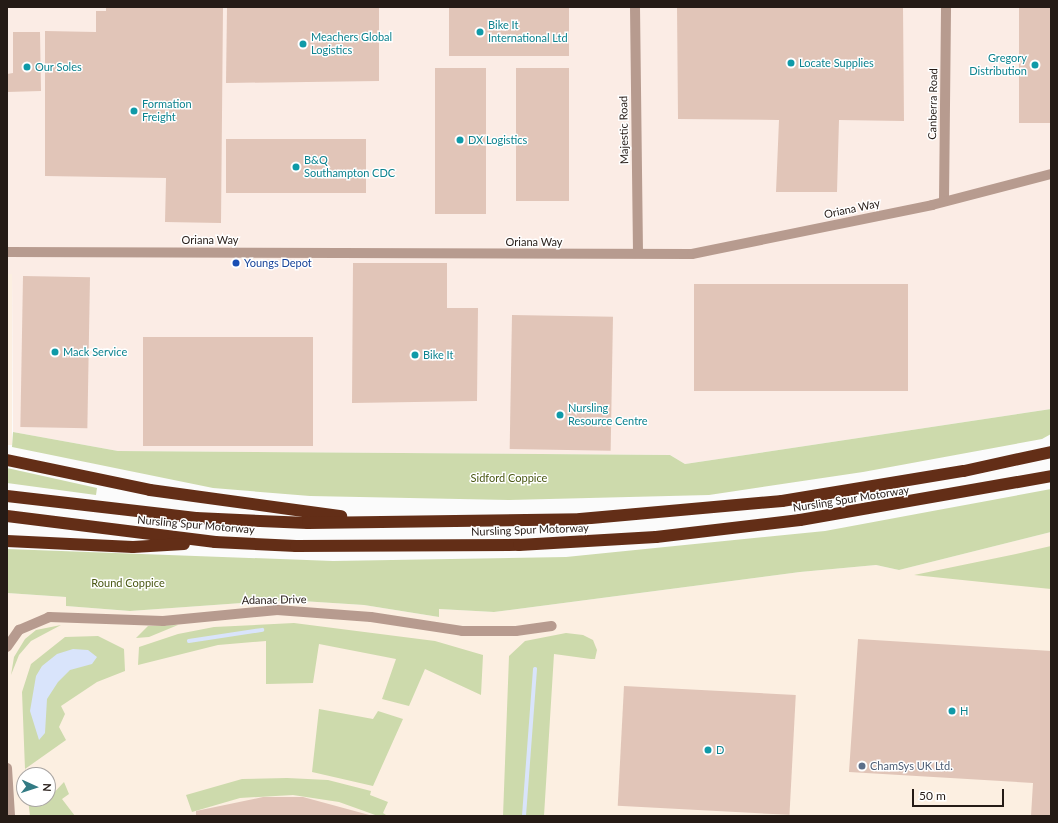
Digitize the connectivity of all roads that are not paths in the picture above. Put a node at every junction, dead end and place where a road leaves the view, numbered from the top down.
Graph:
1 (635, 7) edge
2 (946, 7) edge
3 (1051, 174) edge
4 (944, 201) junction
5 (7, 252) edge
6 (638, 253) junction
7 (1051, 452) edge
8 (7, 460) edge
9 (1051, 476) edge
10 (7, 496) edge
11 (7, 516) edge
12 (388, 522) junction
13 (7, 541) edge
14 (215, 542) junction
15 (552, 626) dead end
16 (7, 647) edge
17 (7, 768) edge
18 (10, 816) edge

1 - 6 street, Majestic Road
2 - 4 street, Canberra Road
3 - 4 street, Oriana Way
4 - 6 street, Oriana Way
5 - 6 street, Oriana Way
7 - 12 highway, Nursling Spur Motorway
8 - 12 highway
9 - 14 highway, Nursling Spur Motorway
10 - 12 highway, Nursling Spur Motorway
11 - 14 highway, Nursling Spur Motorway
13 - 14 highway
15 - 16 street, Adanac Drive
17 - 18 street

